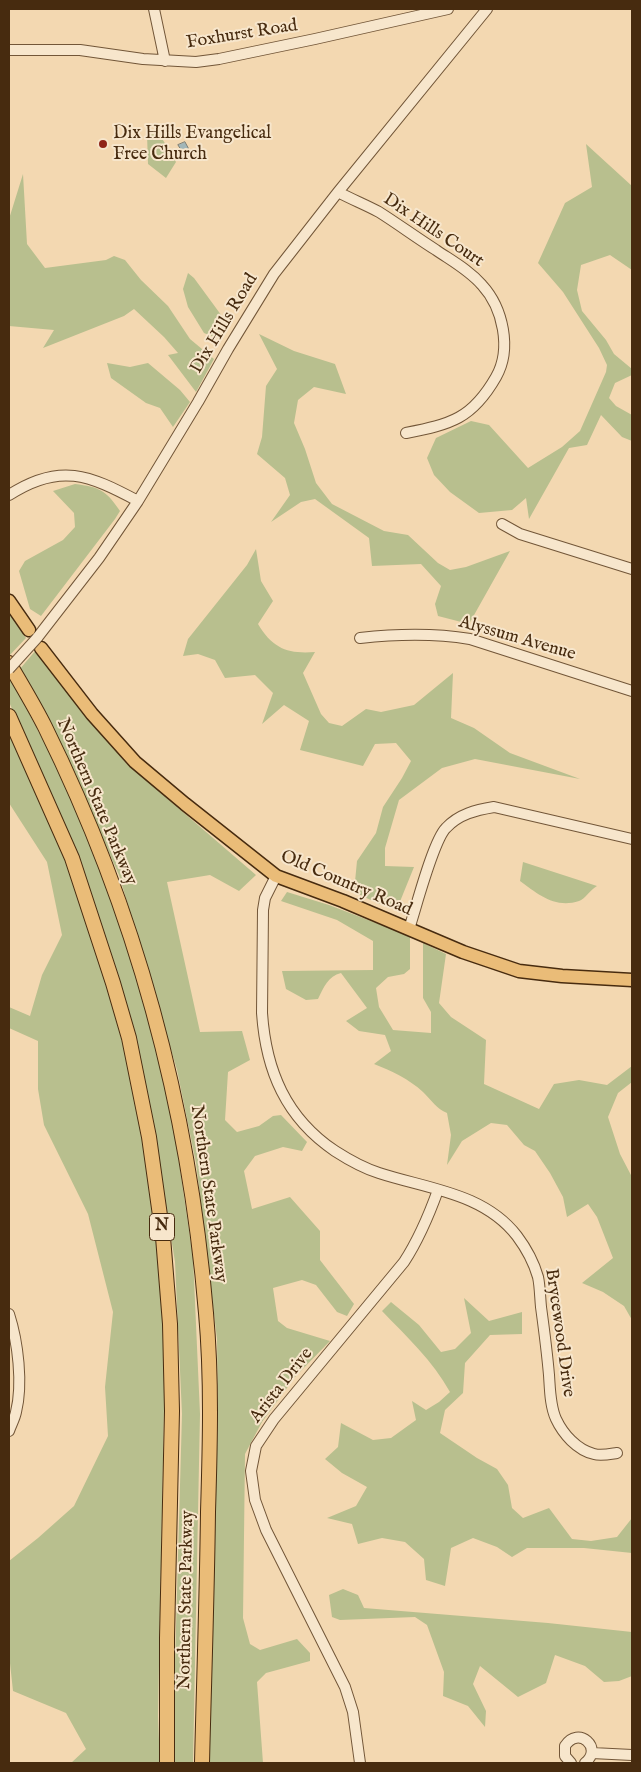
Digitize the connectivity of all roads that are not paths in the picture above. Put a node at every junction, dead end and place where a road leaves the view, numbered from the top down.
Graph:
1 (154, 9) edge
2 (448, 9) edge
3 (484, 10) edge
4 (9, 50) edge
5 (164, 62) junction
6 (338, 192) junction
7 (406, 433) dead end
8 (9, 495) edge
9 (138, 501) junction
10 (502, 524) dead end
11 (632, 569) edge
12 (9, 601) edge
13 (29, 630) dead end
14 (360, 638) dead end
15 (41, 648) dead end
16 (9, 662) edge
17 (9, 669) edge
18 (632, 691) edge
19 (9, 716) edge
20 (632, 839) edge
21 (276, 876) junction
22 (409, 929) junction
23 (632, 980) edge
24 (438, 1190) junction
25 (9, 1314) edge
26 (9, 1431) edge
27 (617, 1453) dead end
28 (592, 1753) junction
29 (632, 1755) edge
30 (167, 1763) edge
31 (202, 1763) edge
32 (360, 1763) edge
33 (571, 1763) edge
34 (585, 1763) edge

1 - 5 street
2 - 5 street, Foxhurst Road
3 - 6 street, Dix Hills Road
4 - 5 street, Foxhurst Road
6 - 7 street, Dix Hills Court
6 - 9 street, Dix Hills Road
8 - 9 street
9 - 17 street, Dix Hills Road, bridge
10 - 11 street
12 - 13 main road
14 - 18 street, Alyssum Avenue
15 - 21 main road, Old Country Road
16 - 31 highway, Northern State Parkway / N
19 - 30 highway, Northern State Parkway / N
20 - 22 street
21 - 22 main road, Old Country Road
21 - 24 street, Brycewood Drive
22 - 23 main road, Old Country Road
24 - 27 street, Brycewood Drive
24 - 32 street, Arista Drive
25 - 26 street
28 - 29 street
28 - 33 street
28 - 34 street

